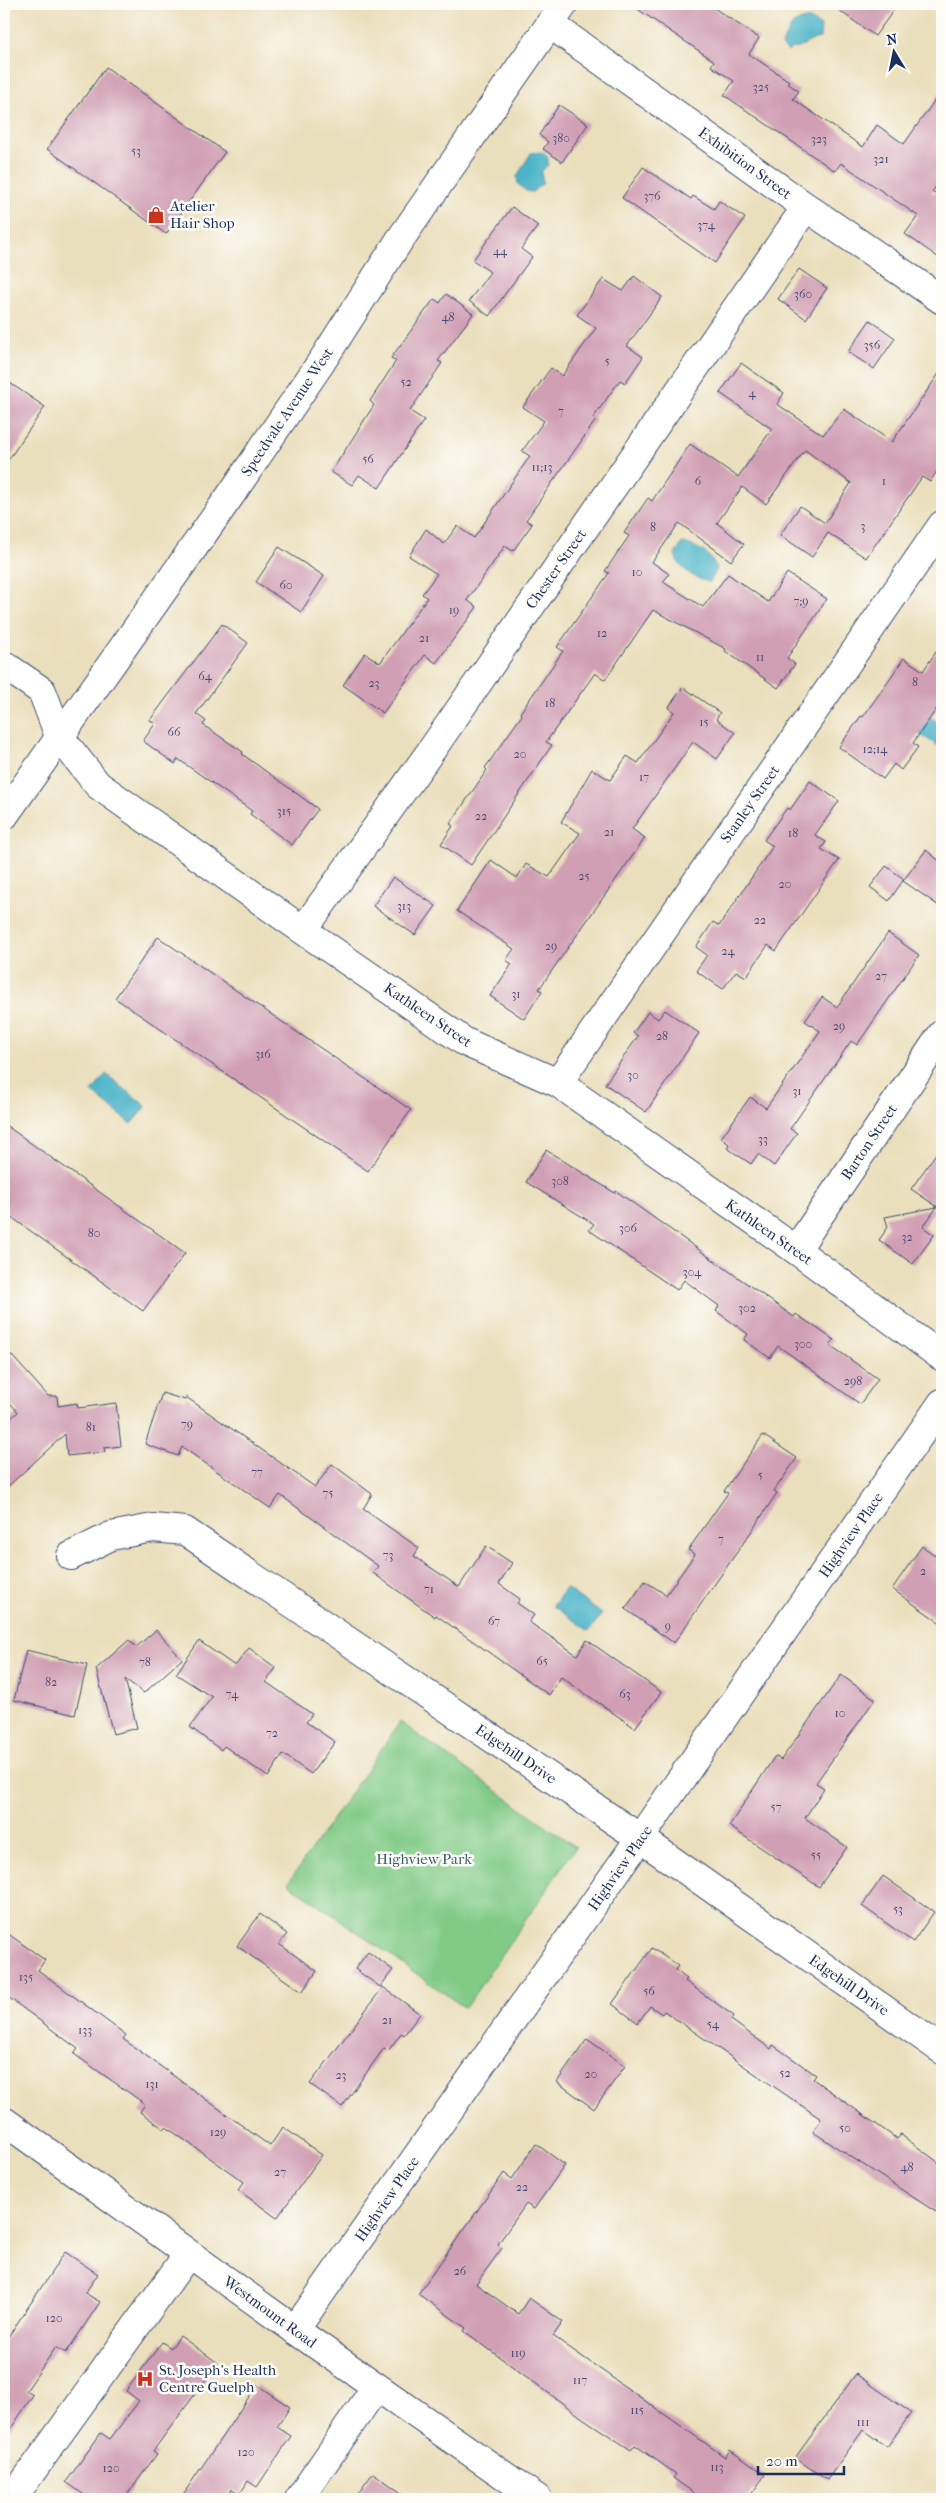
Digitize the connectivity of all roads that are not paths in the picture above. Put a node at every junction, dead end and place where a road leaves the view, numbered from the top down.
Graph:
1 (557, 14) edge
2 (806, 207) junction
3 (942, 300) edge
4 (942, 525) edge
5 (4, 665) edge
6 (59, 736) junction
7 (4, 816) edge
8 (304, 929) junction
9 (942, 1034) edge
10 (558, 1083) junction
11 (796, 1250) junction
12 (942, 1357) edge
13 (942, 1403) edge
14 (71, 1556) dead end
15 (640, 1838) junction
16 (942, 2050) edge
17 (4, 2121) edge
18 (188, 2254) junction
19 (295, 2330) junction
20 (376, 2387) junction
21 (12, 2499) edge
22 (299, 2499) edge
23 (538, 2499) edge

1 - 2 street, Exhibition Street
1 - 6 street, Speedvale Avenue West
2 - 3 street, Exhibition Street
2 - 8 street, Chester Street
4 - 10 street, Stanley Street
5 - 6 street, Kathleen Street
6 - 7 street, Speedvale Avenue West
6 - 8 street, Kathleen Street
8 - 10 street, Kathleen Street
9 - 11 street, Barton Street
10 - 11 street, Kathleen Street
11 - 12 street, Kathleen Street
13 - 15 street, Highview Place
14 - 15 street, Edgehill Drive
15 - 16 street, Edgehill Drive
15 - 19 street, Highview Place
17 - 18 street, Westmount Road
18 - 19 street, Westmount Road
18 - 21 street
19 - 20 street, Westmount Road
20 - 22 street
20 - 23 street, Westmount Road

